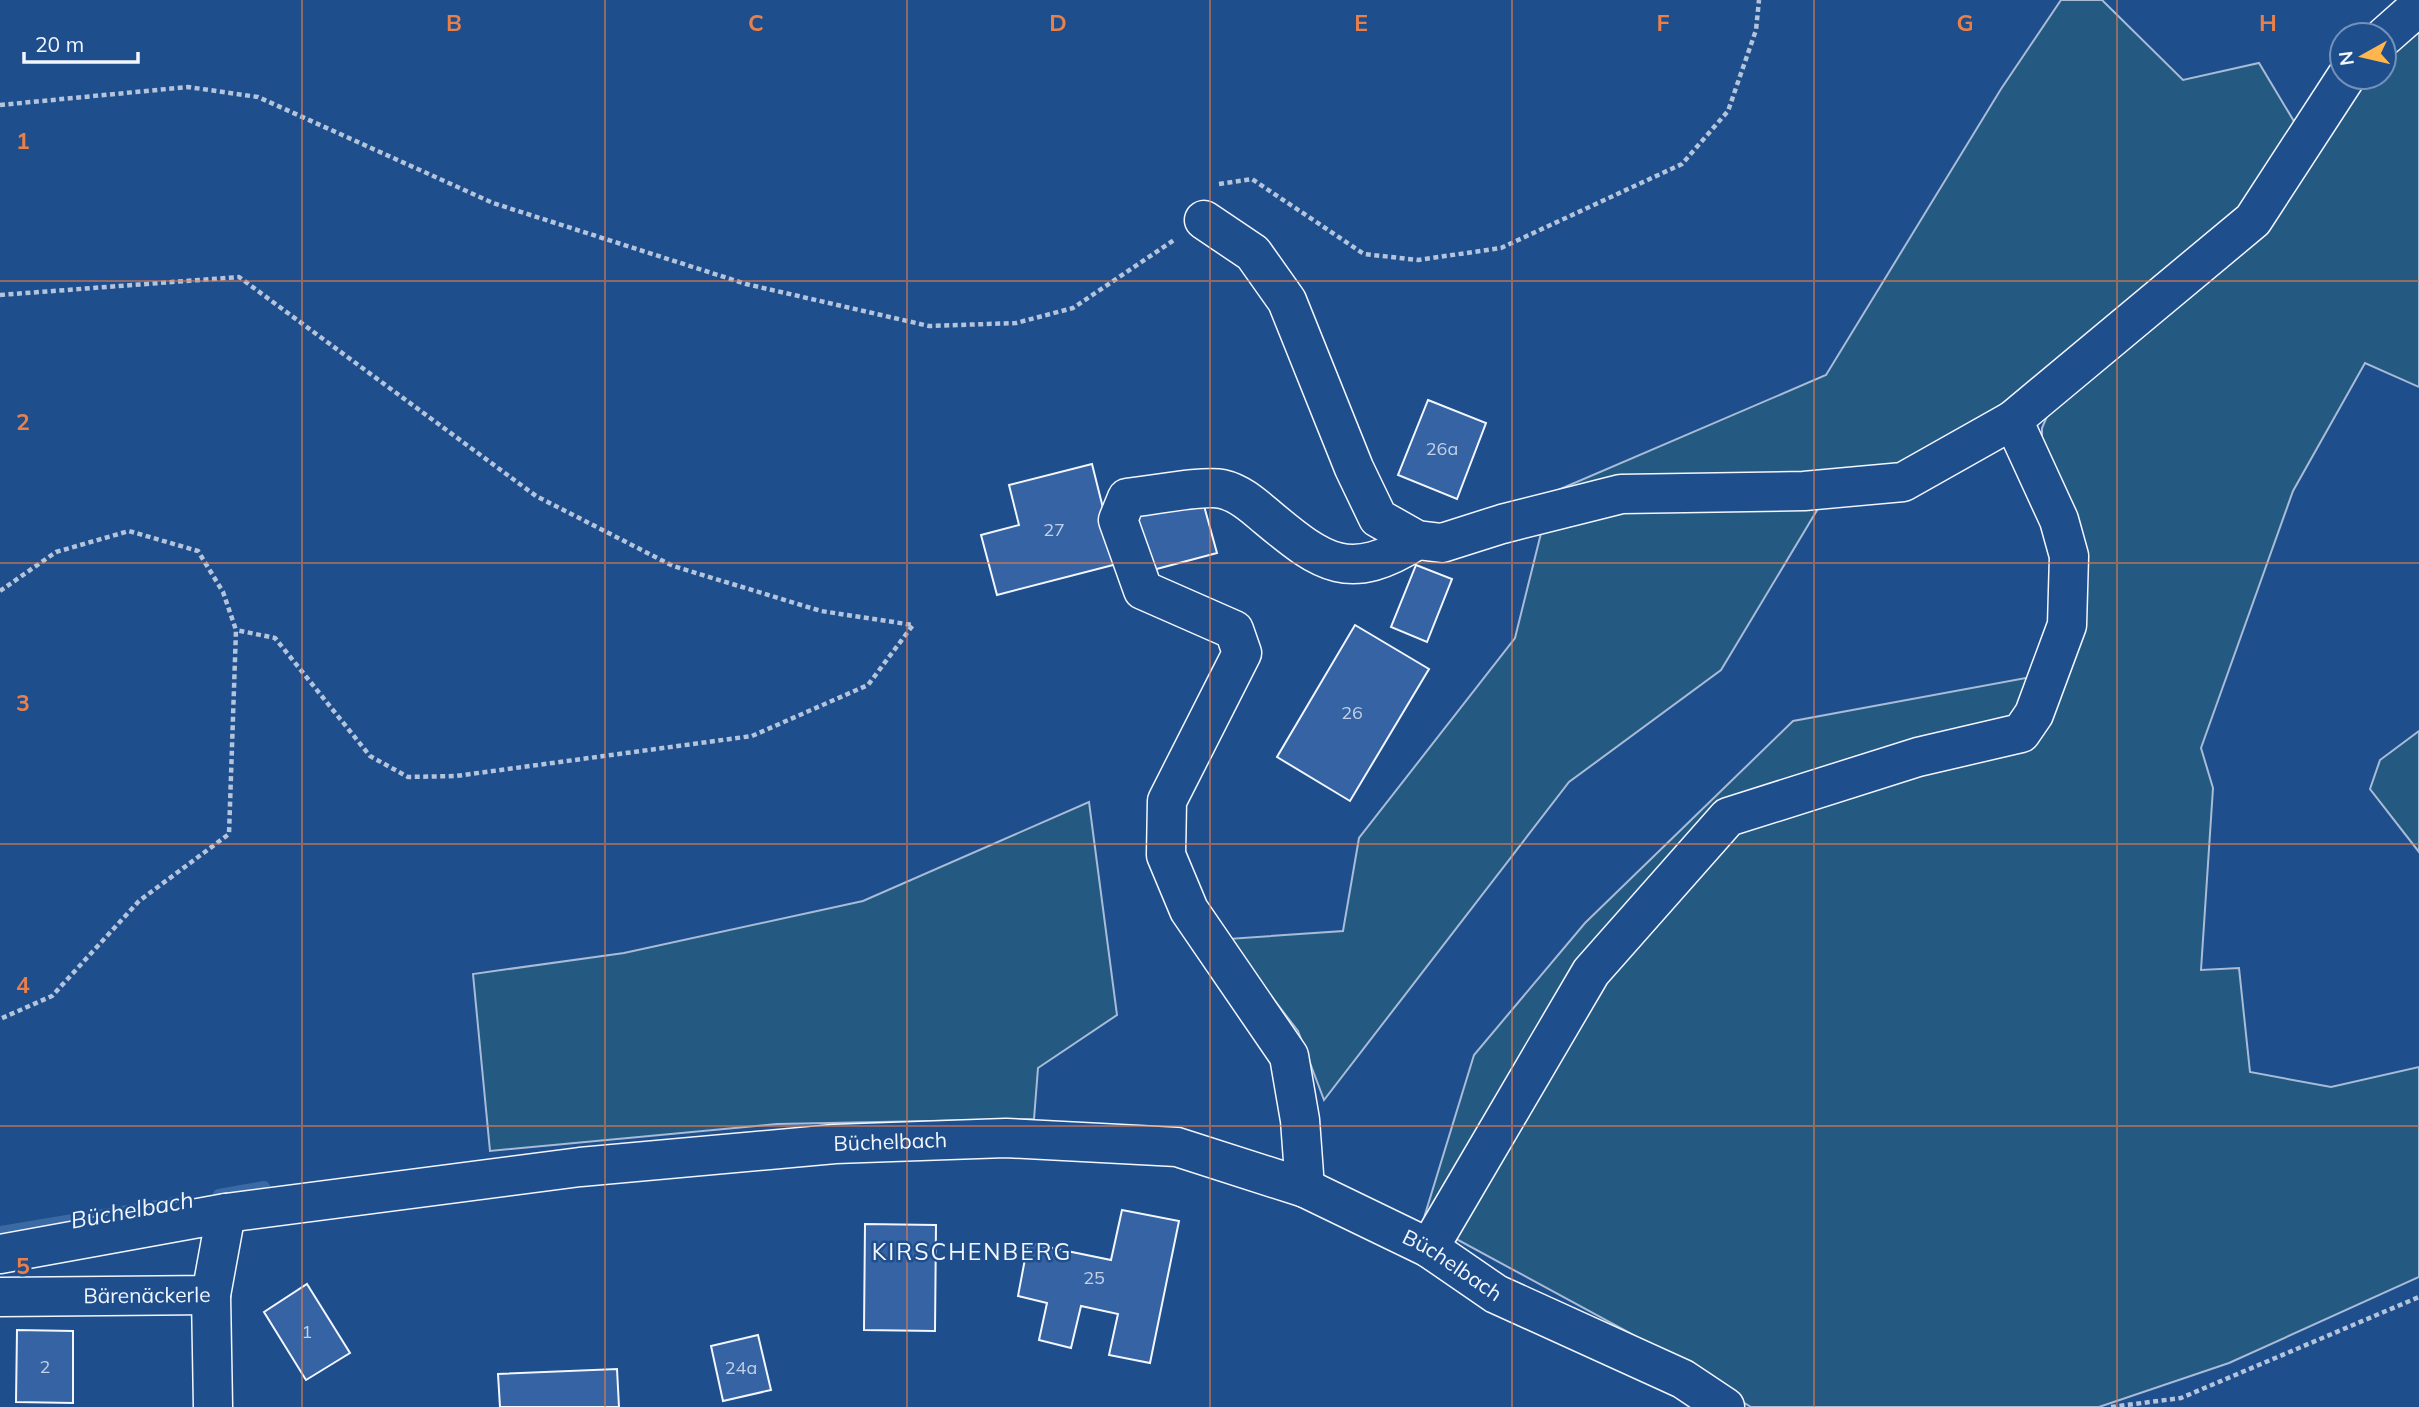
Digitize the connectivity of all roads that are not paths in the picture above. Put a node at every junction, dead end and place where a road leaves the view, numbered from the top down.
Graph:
1 (2419, 6) edge
2 (2398, 25) edge
3 (2337, 91) edge
4 (1204, 220) road end
5 (2013, 420) junction
6 (1417, 540) junction
7 (1305, 1188) junction
8 (226, 1213) junction
9 (1429, 1248) junction
10 (0, 1254) edge
11 (211, 1295) junction
12 (0, 1297) edge
13 (213, 1407) edge
14 (1725, 1407) edge

1 - 2 street
3 - 5 street
4 - 6 street
5 - 6 street
5 - 9 street
6 - 7 street
7 - 8 street, Büchelbach
7 - 9 street, Büchelbach
8 - 10 street, Büchelbach
8 - 11 street, Bärenäckerle
9 - 14 street, Büchelbach
11 - 12 street, Bärenäckerle
11 - 13 street

